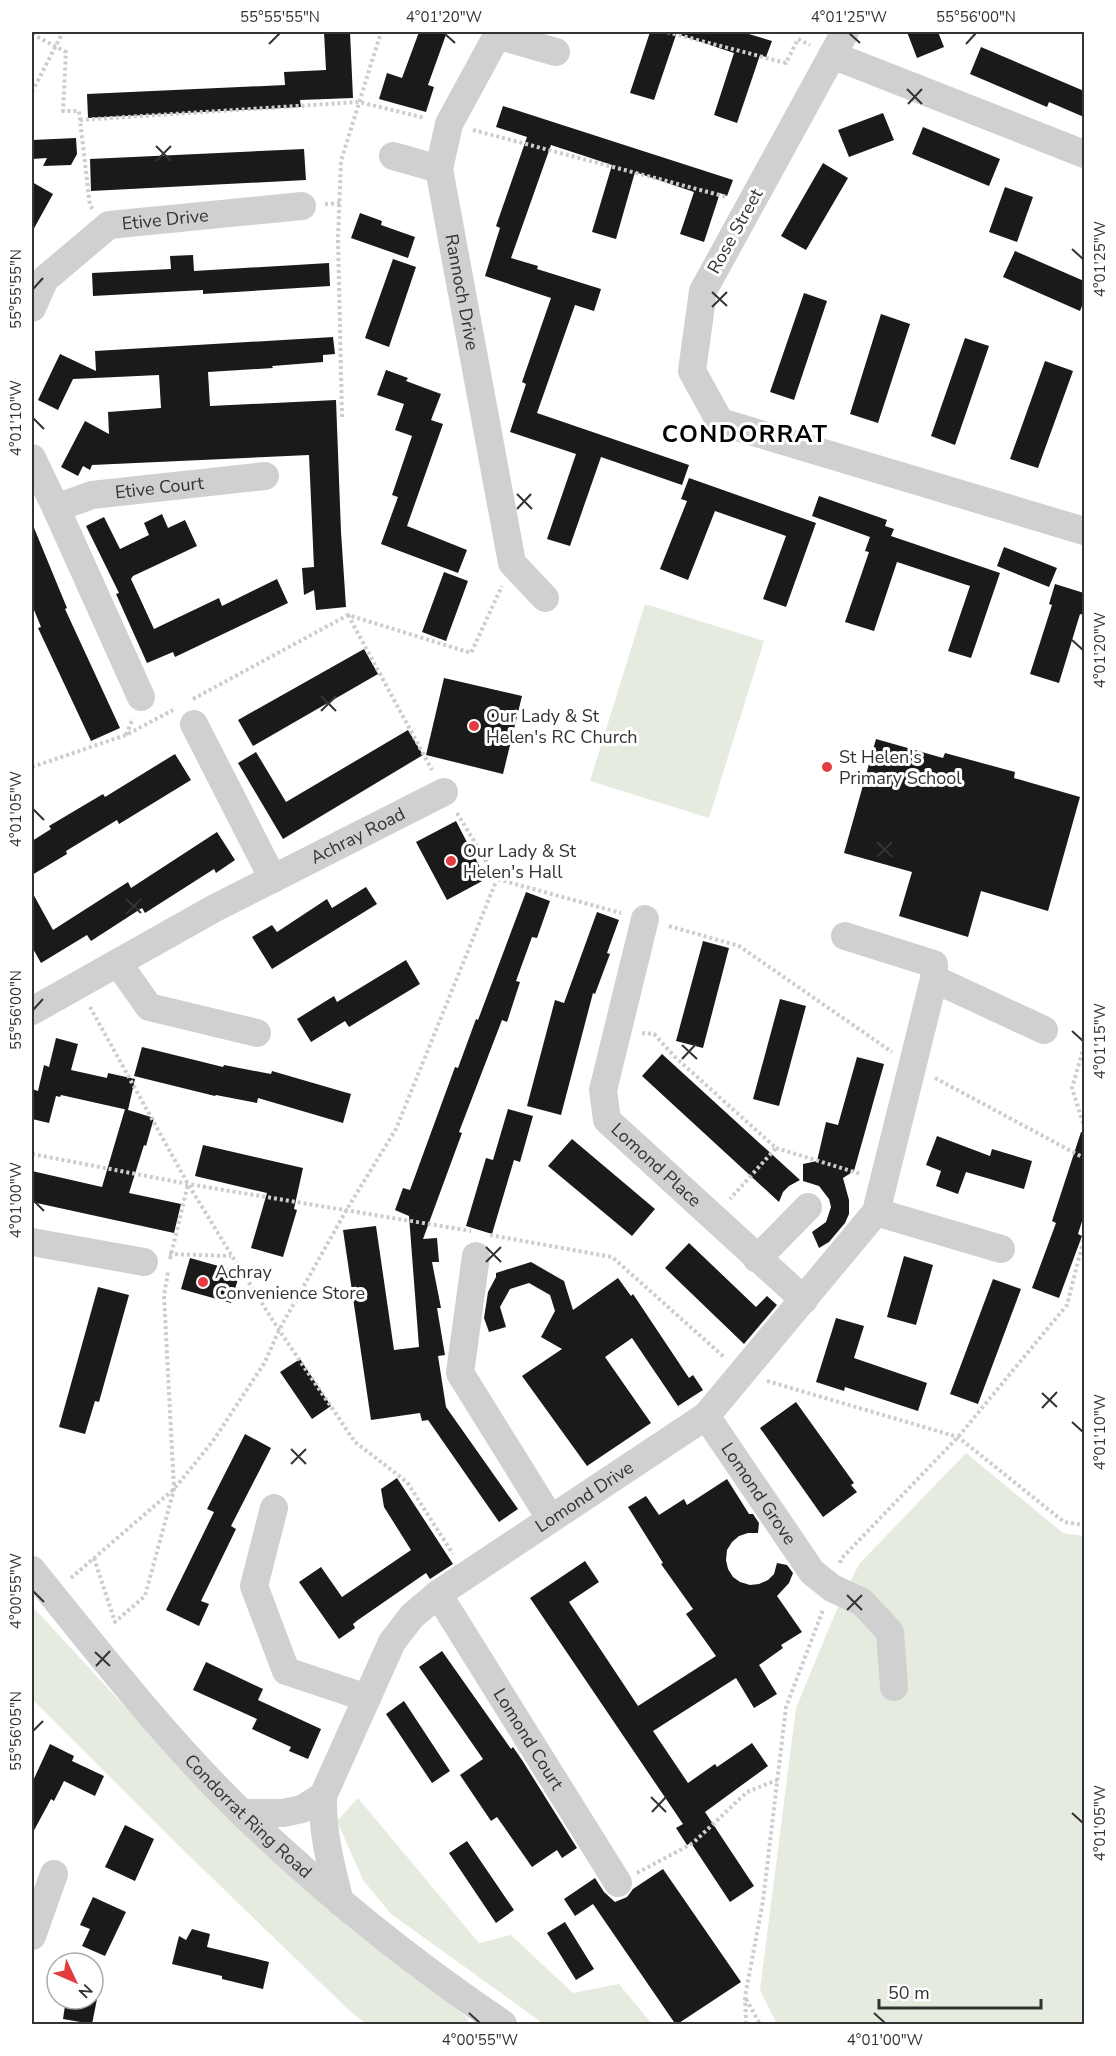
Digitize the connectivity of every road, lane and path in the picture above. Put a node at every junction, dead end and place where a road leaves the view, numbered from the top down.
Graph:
1 (63, 32) edge
2 (381, 32) edge
3 (667, 32) edge
4 (497, 33) edge
5 (32, 34) edge
6 (838, 43) edge
7 (56, 46) junction
8 (556, 52) dead end
9 (32, 92) edge
10 (1084, 154) edge
11 (393, 156) dead end
12 (439, 169) junction
13 (302, 206) dead end
14 (109, 225) junction
15 (32, 308) edge
16 (342, 417) dead end
17 (32, 458) edge
18 (265, 476) dead end
19 (57, 508) junction
20 (1084, 531) edge
21 (512, 563) junction
22 (545, 598) dead end
23 (348, 615) junction
24 (141, 697) dead end
25 (190, 709) junction
26 (32, 767) edge
27 (444, 792) junction
28 (273, 879) junction
29 (497, 879) junction
30 (645, 920) junction
31 (845, 936) dead end
32 (118, 963) junction
33 (936, 963) junction
34 (78, 985) junction
35 (32, 1011) edge
36 (618, 1030) junction
37 (1044, 1030) dead end
38 (257, 1033) dead end
39 (1084, 1046) edge
40 (912, 1066) junction
41 (1084, 1126) edge
42 (776, 1148) junction
43 (32, 1154) edge
44 (1084, 1158) edge
45 (884, 1181) junction
46 (189, 1184) junction
47 (808, 1207) dead end
48 (347, 1209) junction
49 (876, 1212) junction
50 (712, 1219) junction
51 (478, 1240) junction
52 (32, 1242) edge
53 (1001, 1249) dead end
54 (232, 1256) junction
55 (158, 1258) junction
56 (757, 1259) junction
57 (804, 1300) junction
58 (279, 1330) junction
59 (741, 1373) junction
60 (705, 1416) junction
61 (174, 1489) junction
62 (274, 1508) dead end
63 (550, 1518) junction
64 (1084, 1525) edge
65 (94, 1558) junction
66 (32, 1570) edge
67 (466, 1576) junction
68 (71, 1578) dead end
69 (438, 1594) junction
70 (894, 1687) dead end
71 (367, 1698) junction
72 (777, 1780) dead end
73 (323, 1796) junction
74 (242, 1813) junction
75 (54, 1874) dead end
76 (618, 1883) joint
77 (340, 1902) junction
78 (32, 1936) edge
79 (745, 1997) dead end
80 (490, 2020) edge
81 (760, 2025) edge

1 - 7 path
2 - 16 path
3 - 6 path
4 - 8 street
4 - 12 street, Rannoch Drive
5 - 7 path
6 - 10 street
6 - 20 street, Rose Street
7 - 9 path
7 - 14 path
11 - 12 street
12 - 21 street, Rannoch Drive
13 - 14 street, Etive Drive
14 - 15 street, Etive Drive
17 - 19 street
18 - 19 street, Etive Court
19 - 24 street
21 - 22 street
21 - 23 path
23 - 25 path
23 - 27 path
25 - 26 path
25 - 28 street
27 - 28 street, Achray Road
27 - 29 path
28 - 32 street, Achray Road
29 - 30 path
29 - 48 path
30 - 36 street, Lomond Place
30 - 40 path
31 - 33 street
32 - 34 street, Achray Road
32 - 38 street
33 - 37 street
33 - 40 street, Lomond Drive
34 - 35 street, Achray Road
34 - 46 path
36 - 42 path
36 - 50 street, Lomond Place
39 - 41 path
40 - 44 path
40 - 45 street, Lomond Drive
42 - 45 path
42 - 50 path
43 - 46 path
45 - 49 street, Lomond Drive
46 - 48 path
46 - 54 path
46 - 55 path
47 - 56 street
48 - 51 path
48 - 58 path
49 - 53 street
49 - 57 street, Lomond Drive
50 - 56 street, Lomond Place
51 - 59 path
51 - 63 street
52 - 55 street
54 - 55 path
54 - 58 path
55 - 61 path
56 - 57 street, Lomond Place
57 - 59 street, Lomond Drive
58 - 61 path
58 - 67 path
59 - 60 street, Lomond Drive
59 - 64 path
60 - 63 street, Lomond Drive
60 - 70 street, Lomond Grove
61 - 65 path
61 - 65 path
62 - 71 street
63 - 67 street, Lomond Drive
65 - 68 path
66 - 74 street, Condorrat Ring Road
67 - 69 street, Lomond Drive
69 - 71 street, Lomond Drive
69 - 76 street, Lomond Court
71 - 73 street, Lomond Drive
72 - 76 path
73 - 74 street
73 - 77 street
74 - 77 street, Condorrat Ring Road
75 - 78 street
77 - 80 street, Condorrat Ring Road
79 - 81 path

